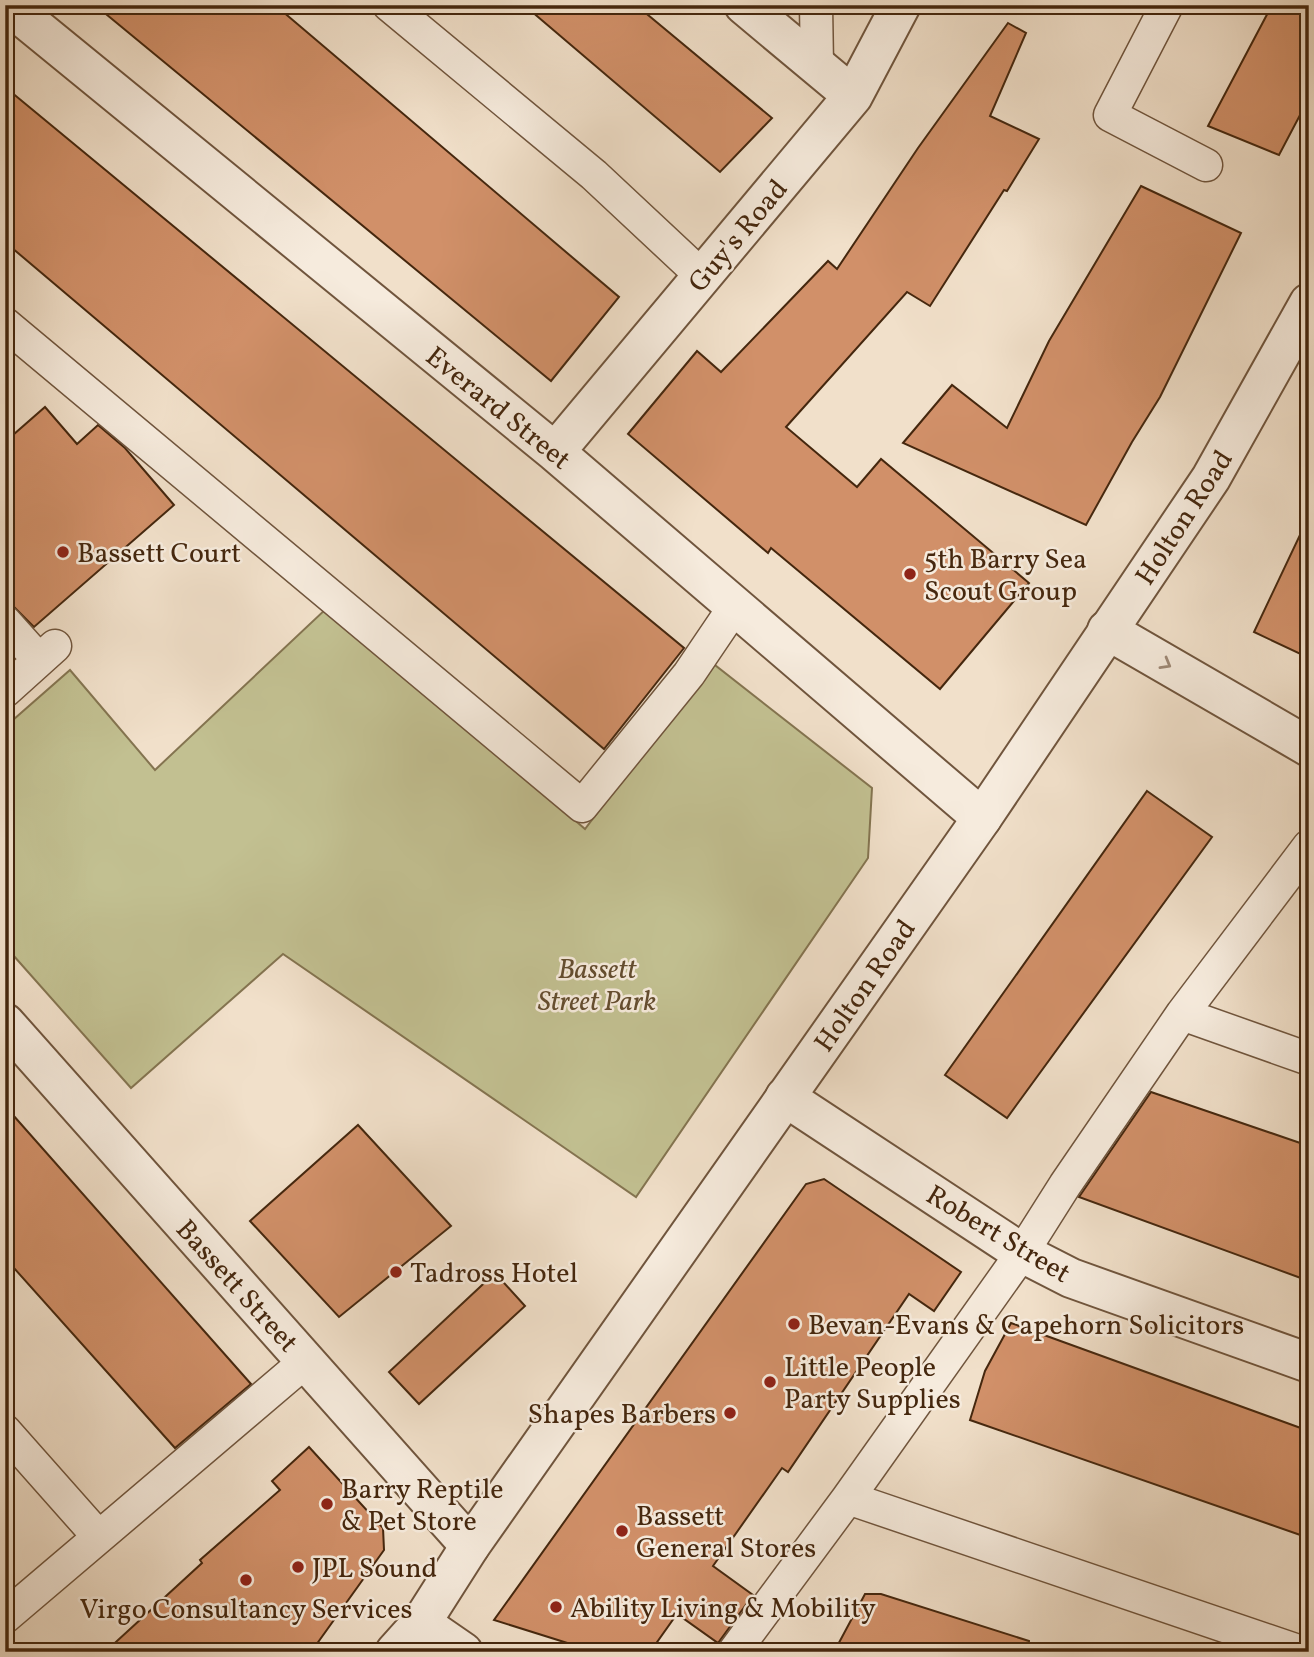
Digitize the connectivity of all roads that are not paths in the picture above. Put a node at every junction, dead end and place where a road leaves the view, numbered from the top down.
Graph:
1 (8, 5) edge
2 (389, 5) edge
3 (744, 5) edge
4 (816, 5) edge
5 (901, 5) edge
6 (1167, 5) edge
7 (817, 66) junction
8 (853, 96) junction
9 (1206, 165) dead end
10 (702, 276) junction
11 (1309, 303) edge
12 (5, 324) edge
13 (555, 452) junction
14 (735, 607) junction
15 (5, 622) edge
16 (1107, 630) junction
17 (5, 691) edge
18 (1309, 747) edge
19 (982, 818) junction
20 (1309, 846) edge
21 (1182, 1014) junction
22 (5, 1023) edge
23 (1309, 1059) edge
24 (785, 1097) junction
25 (1022, 1253) junction
26 (306, 1361) junction
27 (1309, 1363) edge
28 (5, 1431) edge
29 (848, 1498) junction
30 (98, 1536) junction
31 (470, 1546) junction
32 (5, 1617) edge
33 (421, 1623) junction
34 (395, 1652) edge
35 (463, 1652) edge
36 (734, 1652) edge
37 (1301, 1652) edge

1 - 13 street, Everard Street
2 - 10 lane
3 - 7 street
4 - 7 lane
5 - 8 street, Guy's Road
6 - 9 lane
7 - 8 street
8 - 10 street, Guy's Road
10 - 13 street, Guy's Road
11 - 16 street, Holton Road
12 - 14 lane
13 - 14 street, Everard Street
14 - 19 street, Everard Street
15 - 17 lane
16 -> 18 street
16 - 19 street, Holton Road
19 - 24 street, Holton Road
20 - 21 lane
21 - 23 lane
21 - 25 lane
22 - 26 street, Bassett Street
24 - 25 street, Robert Street
24 - 31 street, Holton Road
25 - 27 street, Robert Street
25 - 29 lane
26 - 30 lane
26 - 31 street, Bassett Street
28 - 30 lane
29 - 36 lane
29 - 37 lane
30 - 32 lane
31 - 33 street, Holton Road
33 - 34 street, Holton Road
33 - 35 street

